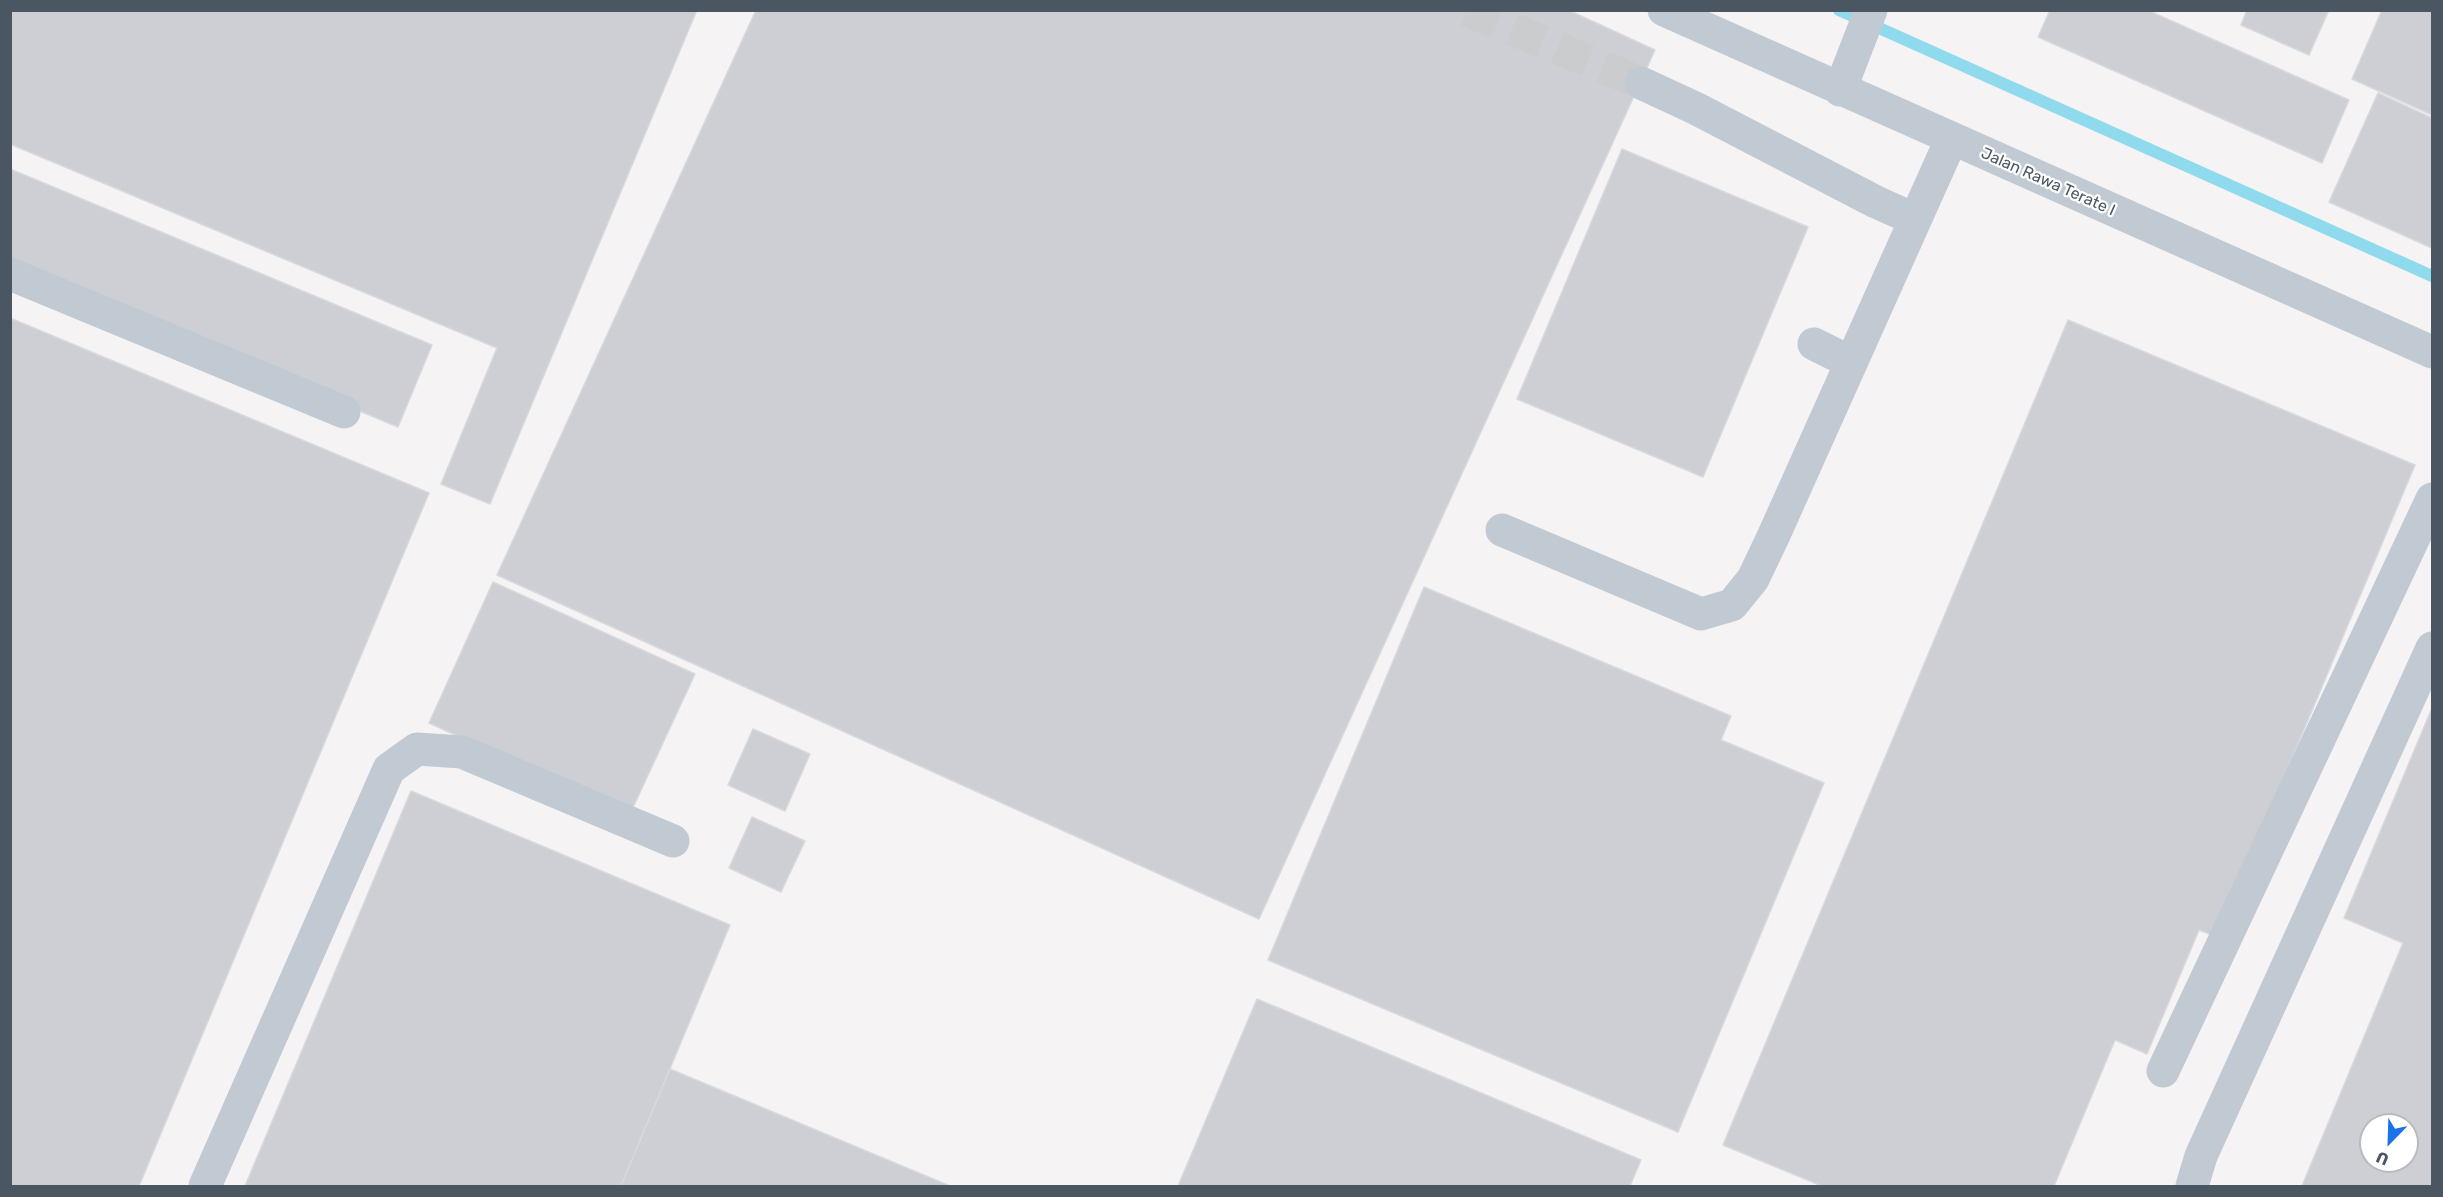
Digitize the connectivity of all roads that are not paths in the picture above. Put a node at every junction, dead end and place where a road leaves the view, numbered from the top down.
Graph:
1 (1871, 10) edge
2 (1677, 13) edge
3 (1641, 83) tunnel mouth
4 (1840, 90) junction
5 (1951, 140) junction
6 (1914, 219) junction
7 (10, 274) edge
8 (1814, 344) dead end
9 (2433, 352) edge
10 (1850, 362) junction
11 (344, 412) dead end
12 (2433, 499) edge
13 (1502, 530) dead end
14 (2433, 648) edge
15 (673, 841) dead end
16 (2163, 1071) dead end
17 (205, 1186) edge
18 (2192, 1186) edge

1 - 4 street
2 - 4 street, Jalan Rawa Terate I
3 - 6 street
4 - 5 street, Jalan Rawa Terate I
5 - 6 street
5 - 9 street, Jalan Rawa Terate I
6 - 10 street
7 - 11 street
8 - 10 street
10 - 13 street
12 - 16 street
14 - 18 street
15 - 17 street

